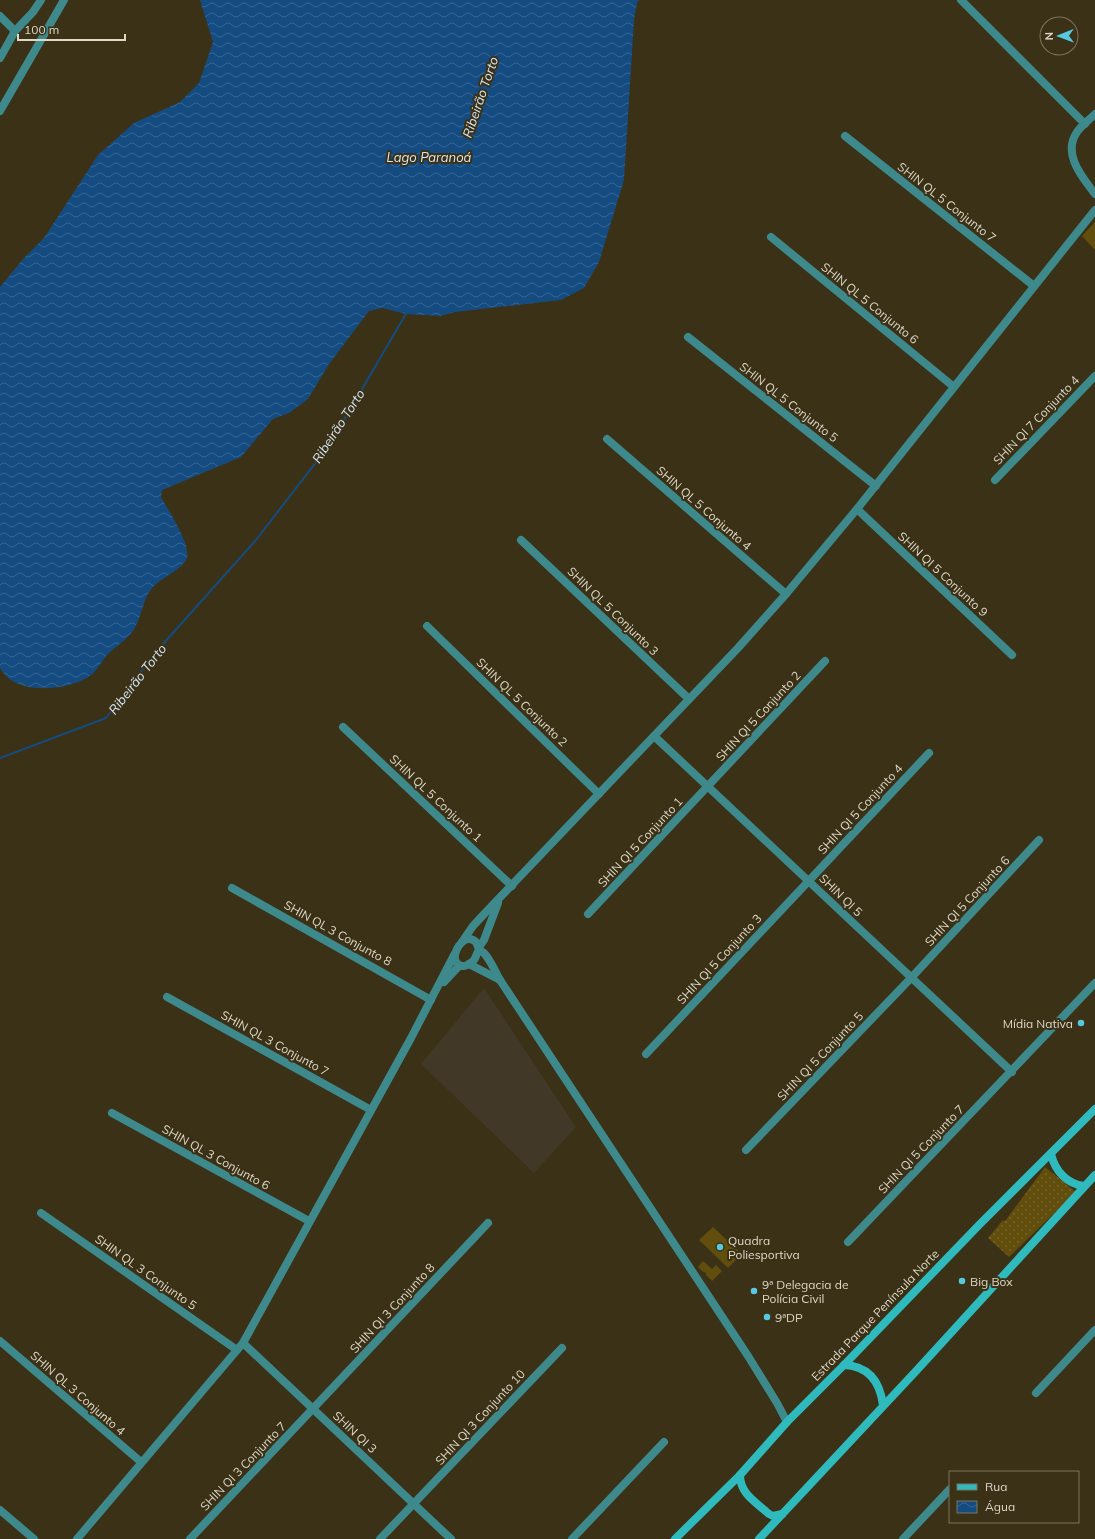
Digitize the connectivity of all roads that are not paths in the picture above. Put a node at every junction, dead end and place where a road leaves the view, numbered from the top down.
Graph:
1 (41, 0) edge
2 (64, 0) edge
3 (962, 0) edge
4 (0, 16) edge
5 (15, 31) junction
6 (0, 58) edge
7 (0, 111) edge
8 (1095, 114) edge
9 (1085, 124) junction
10 (845, 136) dead end
11 (1095, 194) edge
12 (1095, 210) edge
13 (771, 237) dead end
14 (1034, 286) junction
15 (688, 337) dead end
16 (1095, 376) edge
17 (954, 387) junction
18 (607, 439) dead end
19 (995, 480) dead end
20 (876, 486) junction
21 (857, 509) junction
22 (522, 540) dead end
23 (786, 594) junction
24 (427, 626) dead end
25 (1012, 656) dead end
26 (825, 661) dead end
27 (688, 699) junction
28 (343, 727) dead end
29 (654, 736) junction
30 (928, 753) dead end
31 (709, 786) junction
32 (599, 794) junction
33 (1039, 840) dead end
34 (809, 881) junction
35 (512, 886) junction
36 (232, 888) dead end
37 (499, 900) junction
38 (588, 914) dead end
39 (462, 942) junction
40 (479, 948) junction
41 (454, 955) junction
42 (469, 964) junction
43 (459, 966) junction
44 (911, 978) junction
45 (500, 980) junction
46 (1095, 984) edge
47 (437, 990) junction
48 (168, 997) dead end
49 (431, 1000) junction
50 (646, 1054) dead end
51 (1012, 1072) junction
52 (1095, 1109) edge
53 (371, 1110) junction
54 (112, 1113) dead end
55 (746, 1150) dead end
56 (1051, 1154) junction
57 (1095, 1175) edge
58 (1084, 1186) junction
59 (41, 1213) dead end
60 (309, 1221) junction
61 (488, 1223) dead end
62 (848, 1242) dead end
63 (1095, 1330) edge
64 (0, 1341) edge
65 (243, 1343) junction
66 (562, 1348) dead end
67 (237, 1350) junction
68 (844, 1365) junction
69 (1036, 1393) dead end
70 (777, 1403) junction
71 (883, 1405) junction
72 (313, 1410) junction
73 (794, 1415) junction
74 (787, 1422) junction
75 (664, 1442) dead end
76 (141, 1462) junction
77 (740, 1475) junction
78 (949, 1489) edge
79 (415, 1503) junction
80 (0, 1510) edge
81 (782, 1514) junction
82 (34, 1539) edge
83 (77, 1539) edge
84 (190, 1539) edge
85 (380, 1539) edge
86 (451, 1539) edge
87 (572, 1539) edge
88 (675, 1539) edge
89 (759, 1539) edge
90 (903, 1539) edge

1 - 5 street
2 - 7 street
3 - 9 street
4 - 5 street
5 - 6 street
8 - 9 street
9 - 11 street
10 - 14 street, SHIN QL 5 Conjunto 7
12 - 14 street
13 - 17 street, SHIN QL 5 Conjunto 6
14 - 17 street
15 - 20 street, SHIN QL 5 Conjunto 5
16 - 19 street, SHIN QI 7 Conjunto 4
17 - 20 street
18 - 23 street, SHIN QL 5 Conjunto 4
20 - 21 street
21 - 23 street
21 - 25 street, SHIN QI 5 Conjunto 9
22 - 27 street, SHIN QL 5 Conjunto 3
23 - 27 street
24 - 32 street, SHIN QL 5 Conjunto 2
26 - 31 street, SHIN QI 5 Conjunto 2
27 - 29 street
28 - 35 street, SHIN QL 5 Conjunto 1
29 - 31 street, SHIN QI 5
29 - 32 street
30 - 34 street, SHIN QI 5 Conjunto 4
31 - 34 street, SHIN QI 5
31 - 38 street, SHIN QI 5 Conjunto 1
32 - 35 street
33 - 44 street, SHIN QI 5 Conjunto 6
34 - 44 street, SHIN QI 5
34 - 50 street, SHIN QI 5 Conjunto 3
35 - 37 street
36 - 49 street, SHIN QL 3 Conjunto 8
37 - 39 street
37 - 40 street
39 - 40 street
39 - 41 street
40 - 42 street
40 - 45 street
41 - 43 street
41 - 47 street
42 - 43 street
42 - 45 street
43 - 47 street
44 - 51 street, SHIN QI 5
44 - 55 street, SHIN QI 5 Conjunto 5
45 - 70 street
46 - 51 street, SHIN QI 5 Conjunto 7
47 - 49 street
48 - 53 street, SHIN QL 3 Conjunto 7
49 - 53 street
51 - 62 street, SHIN QI 5 Conjunto 7
52 - 56 main road, Estrada Parque Península Norte
53 - 60 street
54 - 60 street, SHIN QL 3 Conjunto 6
56 - 58 main road
56 - 68 main road, Estrada Parque Península Norte
57 - 58 main road
58 - 71 main road
59 - 67 street, SHIN QL 3 Conjunto 5
60 - 65 street
61 - 72 street, SHIN QI 3 Conjunto 8
63 - 69 street
64 - 76 street, SHIN QL 3 Conjunto 4
65 - 67 street
65 - 72 street, SHIN QI 3
66 - 79 street, SHIN QI 3 Conjunto 10
67 - 76 street
68 - 71 main road
68 - 73 main road, Estrada Parque Península Norte
70 - 73 street
70 - 74 street
71 - 81 main road
72 - 79 street, SHIN QI 3
72 - 84 street, SHIN QI 3 Conjunto 7
73 - 74 main road, Estrada Parque Península Norte
74 - 77 main road, Estrada Parque Península Norte
75 - 87 street
76 - 83 street
77 - 81 main road
77 - 88 main road, Estrada Parque Península Norte
78 - 90 street
79 - 85 street, SHIN QI 3 Conjunto 10
79 - 86 street, SHIN QI 3
80 - 82 street
81 - 89 main road

